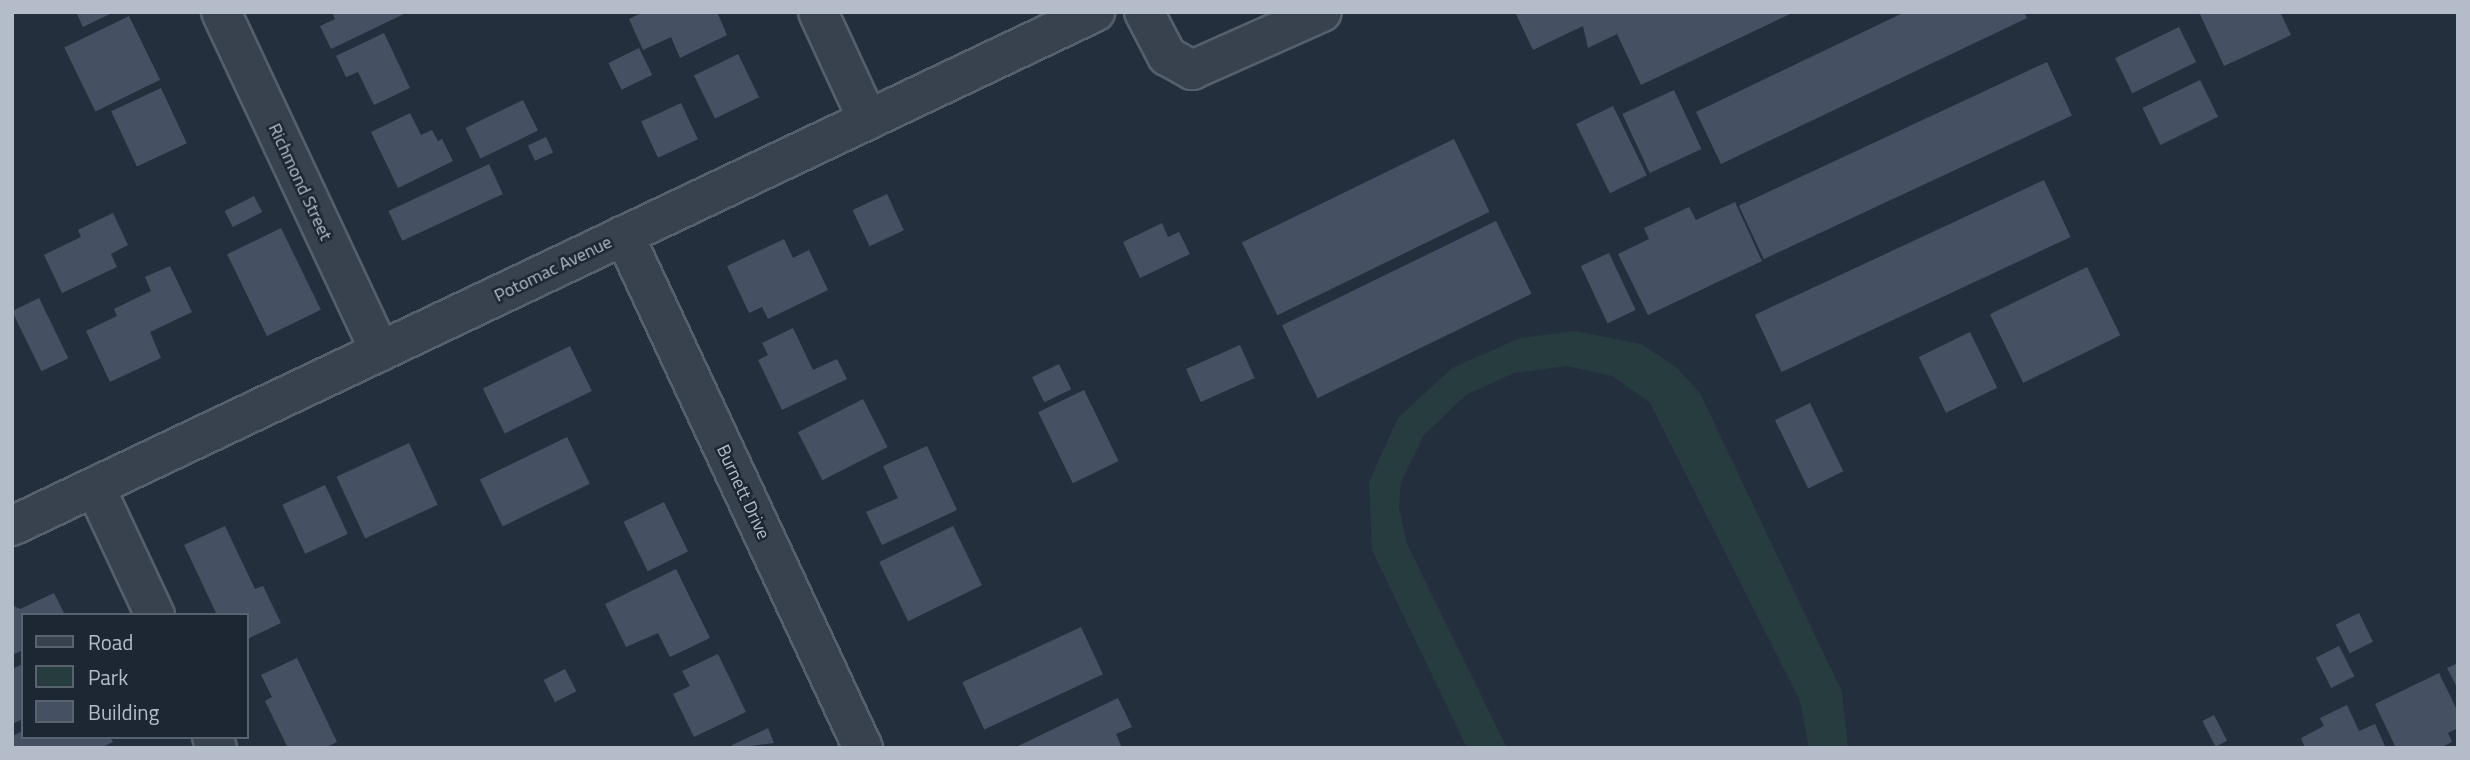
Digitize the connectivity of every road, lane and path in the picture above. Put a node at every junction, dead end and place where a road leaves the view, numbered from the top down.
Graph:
1 (221, 12) edge
2 (818, 12) edge
3 (1095, 12) edge
4 (1144, 12) edge
5 (1322, 12) edge
6 (868, 120) junction
7 (624, 236) junction
8 (380, 352) junction
9 (95, 487) junction
10 (12, 526) edge
11 (154, 613) edge
12 (863, 748) edge

1 - 8 street, Richmond Street
2 - 6 street
3 - 6 street, Potomac Avenue
4 - 5 street
6 - 7 street, Potomac Avenue
7 - 8 street, Potomac Avenue
7 - 12 street, Burnett Drive
8 - 9 street, Potomac Avenue
9 - 10 street, Potomac Avenue
9 - 11 street

